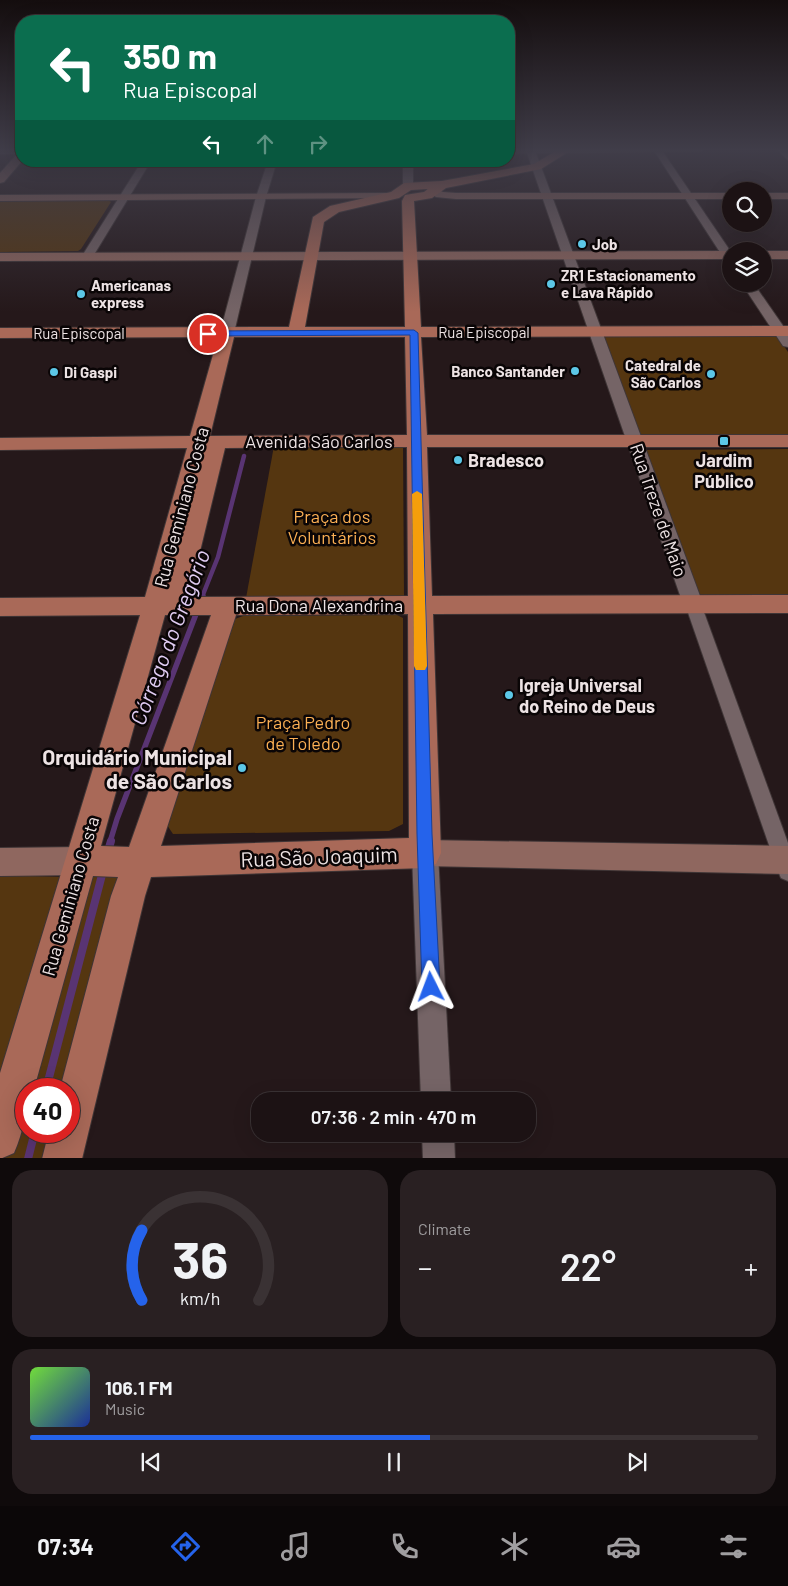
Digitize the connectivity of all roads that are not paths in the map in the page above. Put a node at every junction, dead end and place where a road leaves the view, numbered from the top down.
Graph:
1 (121, 203) edge
2 (260, 203) edge
3 (359, 203) edge
4 (408, 203) edge
5 (550, 203) edge
6 (693, 203) edge
7 (722, 245) edge
8 (411, 254) junction
9 (247, 255) junction
10 (312, 255) junction
11 (569, 255) junction
12 (0, 256) edge
13 (88, 256) junction
14 (772, 256) edge
15 (788, 256) edge
16 (722, 257) edge
17 (754, 292) edge
18 (596, 331) junction
19 (0, 333) edge
20 (296, 333) junction
21 (414, 333) junction
22 (227, 334) junction
23 (785, 335) edge
24 (208, 441) junction
25 (417, 441) junction
26 (636, 441) junction
27 (788, 441) edge
28 (0, 444) edge
29 (419, 604) junction
30 (693, 604) junction
31 (788, 604) edge
32 (173, 606) junction
33 (221, 606) junction
34 (0, 607) edge
35 (425, 853) junction
36 (108, 861) junction
37 (0, 862) edge
38 (787, 864) edge
39 (436, 1092) edge
40 (0, 1139) edge
41 (438, 1142) edge
42 (62, 1158) edge
43 (439, 1158) edge

1 - 13 street
2 - 9 street, Rua Geminiano Costa
3 - 10 main road
4 - 8 main road
5 - 11 street, Rua Treze de Maio
6 - 7 street
8 - 10 main road
8 - 11 main road
8 - 21 main road
9 - 10 main road
9 - 13 main road
9 - 22 street, Rua Geminiano Costa
10 - 20 main road
11 - 16 main road
11 - 18 street, Rua Treze de Maio
12 - 13 main road
14 - 15 main road
17 - 23 street
18 - 21 main road, Rua Episcopal
18 - 23 main road, Rua Episcopal
18 - 26 street, Rua Treze de Maio
19 - 22 main road, Rua Episcopal
20 - 21 main road, Rua Episcopal
20 - 22 main road, Rua Episcopal
21 - 25 main road
22 - 24 main road, Rua Geminiano Costa
24 - 25 main road, Avenida São Carlos
24 - 28 main road, Avenida São Carlos
24 - 32 main road, Rua Geminiano Costa
25 - 26 main road, Avenida São Carlos
25 - 29 main road
26 - 27 main road, Avenida São Carlos
26 - 30 street, Rua Treze de Maio
29 - 30 main road, Rua Dona Alexandrina
29 - 33 main road, Rua Dona Alexandrina
29 - 35 main road
30 - 31 main road, Rua Dona Alexandrina
30 - 38 street, Rua Treze de Maio
32 - 33 main road, Rua Dona Alexandrina
32 - 34 main road, Rua Dona Alexandrina
32 - 36 main road, Rua Geminiano Costa
33 - 36 main road
35 - 36 main road, Rua São Joaquim
35 - 38 main road, Rua São Joaquim
35 - 39 street
36 - 37 main road, Rua São Joaquim
36 - 40 main road, Rua Geminiano Costa
36 - 42 main road
41 - 43 street

